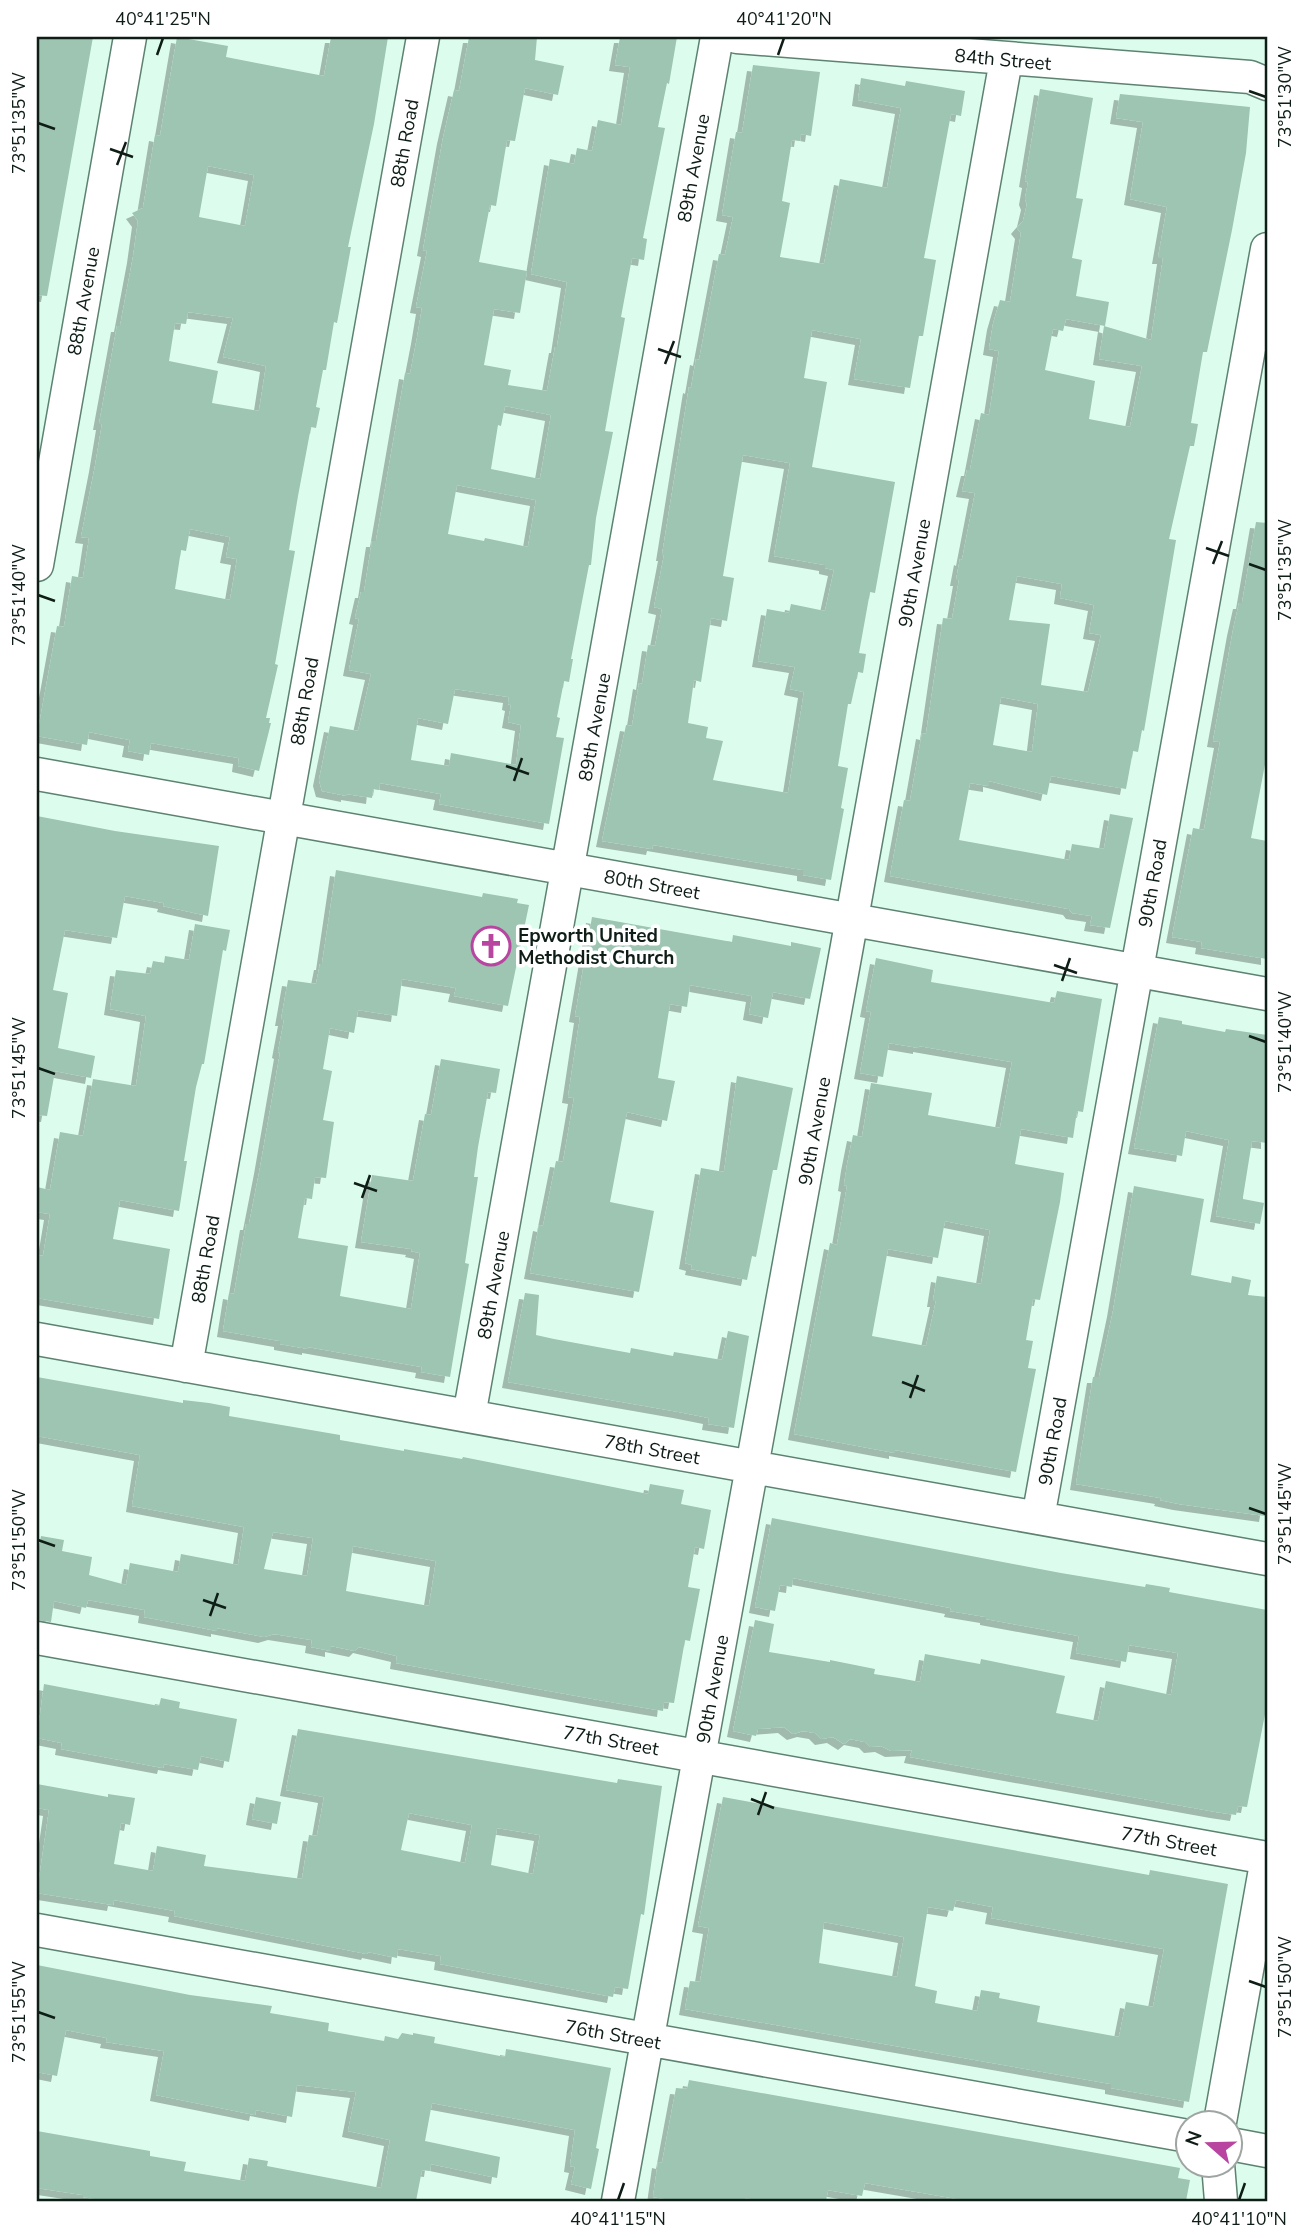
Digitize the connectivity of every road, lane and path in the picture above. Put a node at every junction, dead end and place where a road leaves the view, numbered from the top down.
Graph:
1 (130, 37) edge
2 (423, 37) edge
3 (717, 37) edge
4 (737, 37) edge
5 (1006, 60) junction
6 (1267, 84) edge
7 (1267, 249) edge
8 (37, 565) edge
9 (37, 774) edge
10 (284, 818) junction
11 (568, 869) junction
12 (852, 920) junction
13 (1136, 971) junction
14 (1267, 994) edge
15 (37, 1339) edge
16 (186, 1366) junction
17 (469, 1416) junction
18 (752, 1467) junction
19 (1038, 1518) junction
20 (1267, 1559) edge
21 (37, 1638) edge
22 (699, 1756) junction
23 (1267, 1858) edge
24 (37, 1930) edge
25 (648, 2040) junction
26 (1223, 2108) edge
27 (1174, 2134) edge
28 (1244, 2147) edge
29 (1267, 2151) edge
30 (1219, 2178) edge
31 (618, 2201) edge
32 (1221, 2201) edge

1 - 8 street, 88th Avenue
2 - 10 street, 88th Road
3 - 11 street, 89th Avenue
4 - 5 street, 84th Street
5 - 6 street, 84th Street
5 - 12 street, 90th Avenue
7 - 13 street, 90th Road
9 - 10 street, 80th Street
10 - 11 street, 80th Street
10 - 16 street, 88th Road
11 - 12 street, 80th Street
11 - 17 street, 89th Avenue
12 - 13 street, 80th Street
12 - 18 street, 90th Avenue
13 - 14 street, 80th Street
13 - 19 street, 90th Road
15 - 16 street, 78th Street
16 - 17 street, 78th Street
17 - 18 street, 78th Street
18 - 19 street, 78th Street
18 - 22 street, 90th Avenue
19 - 20 street, 78th Street
21 - 22 street, 77th Street
22 - 23 street, 77th Street
22 - 25 street, 90th Avenue
23 - 26 street
24 - 25 street, 76th Street
25 - 27 street, 76th Street
25 - 31 street, 90th Avenue
28 - 29 street
30 - 32 street

